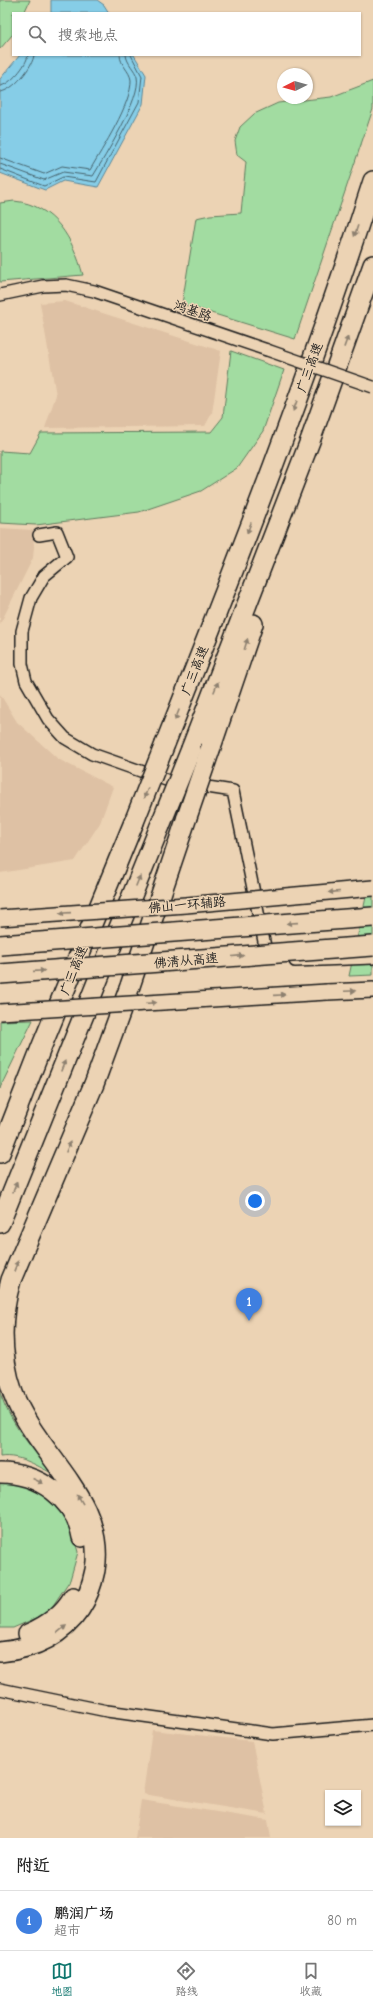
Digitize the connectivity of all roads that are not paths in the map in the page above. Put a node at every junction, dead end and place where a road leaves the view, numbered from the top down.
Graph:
1 (373, 181) edge
2 (373, 264) edge
3 (0, 295) edge
4 (373, 387) edge
5 (310, 441) junction
6 (39, 534) dead end
7 (373, 888) edge
8 (373, 917) edge
9 (0, 918) edge
10 (0, 945) edge
11 (373, 946) edge
12 (373, 958) edge
13 (0, 974) edge
14 (372, 990) edge
15 (0, 1012) edge
16 (41, 1048) junction
17 (0, 1127) edge
18 (0, 1153) edge
19 (0, 1223) edge
20 (0, 1473) edge
21 (0, 1639) edge
22 (0, 1652) edge
23 (0, 1689) edge
24 (373, 1725) edge

1 -> 16 highway, 广三高速, bridge
5 -> 2 highway, 广三高速
3 - 4 street, 鸿基路, bridge
19 -> 5 highway, 广三高速, bridge
22 -> 5 highway, bridge
6 - 12 street
7 -> 9 main road, 佛山一环辅路, bridge
8 -> 10 highway, bridge
13 -> 11 highway, 佛清从高速, bridge
15 -> 14 main road, bridge
16 - 17 highway
16 - 18 highway, 广三高速
20 -> 21 highway
23 - 24 street

